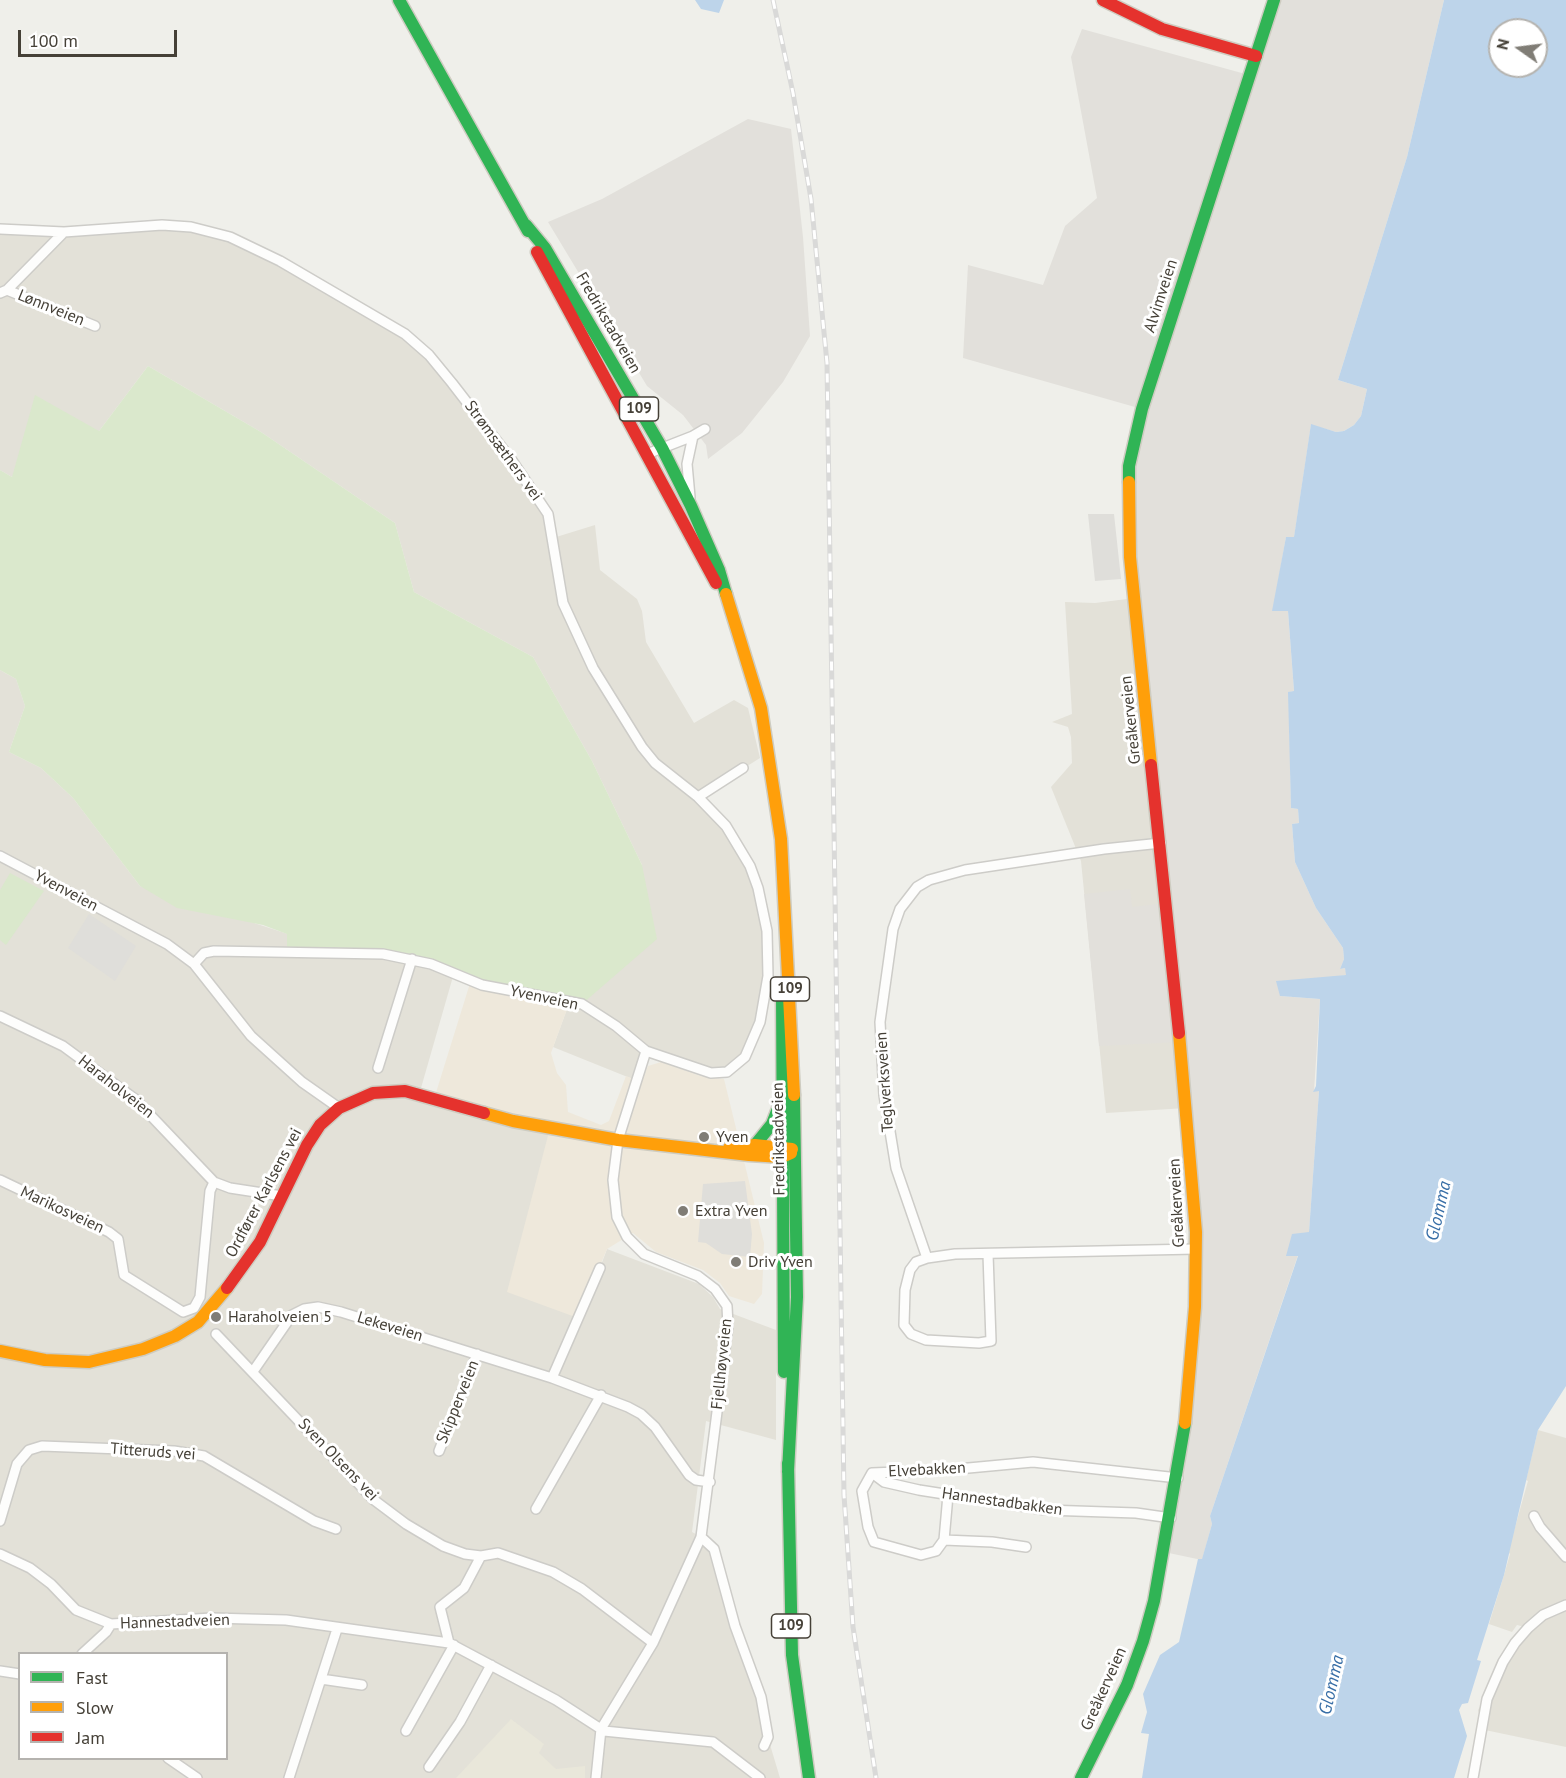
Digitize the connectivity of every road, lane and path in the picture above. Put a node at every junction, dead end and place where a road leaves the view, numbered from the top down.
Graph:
1 (399, 0) edge
2 (1103, 0) edge
3 (1274, 0) edge
4 (1256, 56) junction
5 (526, 225) junction
6 (0, 229) edge
7 (64, 232) junction
8 (4, 292) edge
9 (95, 326) dead end
10 (705, 429) dead end
11 (693, 436) junction
12 (662, 448) junction
13 (647, 454) junction
14 (691, 506) junction
15 (729, 606) junction
16 (1136, 610) joint
17 (743, 768) dead end
18 (698, 797) junction
19 (1161, 843) junction
20 (0, 856) edge
21 (784, 914) junction
22 (412, 959) junction
23 (194, 964) junction
24 (0, 1016) edge
25 (646, 1051) junction
26 (378, 1068) dead end
27 (782, 1100) junction
28 (339, 1108) junction
29 (618, 1140) junction
30 (755, 1145) junction
31 (715, 1149) junction
32 (797, 1150) junction
33 (782, 1152) junction
34 (0, 1180) edge
35 (214, 1182) junction
36 (282, 1196) junction
37 (1196, 1249) junction
38 (988, 1254) junction
39 (927, 1258) junction
40 (600, 1268) dead end
41 (216, 1334) dead end
42 (0, 1351) edge
43 (477, 1354) junction
44 (254, 1370) junction
45 (552, 1378) junction
46 (601, 1395) junction
47 (439, 1451) dead end
48 (788, 1472) junction
49 (872, 1473) junction
50 (1178, 1478) junction
51 (710, 1482) junction
52 (948, 1495) junction
53 (536, 1509) dead end
54 (1534, 1516) dead end
55 (1171, 1518) junction
56 (0, 1521) edge
57 (336, 1529) dead end
58 (701, 1537) junction
59 (944, 1540) junction
60 (1026, 1547) dead end
61 (0, 1554) edge
62 (481, 1556) junction
63 (1566, 1557) edge
64 (1566, 1605) edge
65 (111, 1624) junction
66 (337, 1629) junction
67 (653, 1643) junction
68 (451, 1644) junction
69 (83, 1652) edge
70 (491, 1665) junction
71 (0, 1671) edge
72 (18, 1674) edge
73 (321, 1679) junction
74 (362, 1685) dead end
75 (601, 1729) junction
76 (406, 1731) dead end
77 (764, 1746) dead end
78 (171, 1760) edge
79 (429, 1767) dead end
80 (197, 1778) edge
81 (289, 1778) edge
82 (596, 1778) edge
83 (760, 1778) edge
84 (809, 1778) edge
85 (1081, 1778) edge
86 (1473, 1778) edge

1 - 5 main road, Fredrikstadveien / 109
2 - 4 main road
3 - 4 main road, Alvimveien
4 - 16 main road, Alvimveien
5 - 12 main road, Fredrikstadveien / 109
5 - 13 main road, Fredrikstadveien / 109
6 - 7 street, Strømsæthers vei
7 - 8 street
7 - 18 street, Strømsæthers vei
8 - 9 street, Lønnveien
10 - 11 street
11 - 12 street
11 - 14 street
12 - 13 street
12 - 14 main road, Fredrikstadveien / 109
13 - 15 main road, Fredrikstadveien / 109
14 - 15 main road, Fredrikstadveien / 109
15 - 21 main road, Fredrikstadveien / 109
16 - 19 main road, Greåkerveien
17 - 18 street
18 - 25 street, Strømsæthers vei
19 - 37 main road, Greåkerveien
19 - 39 street, Teglverksveien
20 - 23 street, Yvenveien
21 - 27 main road, Fredrikstadveien / 109
21 - 32 main road, Fredrikstadveien / 109
22 - 23 street, Yvenveien
22 - 25 street, Yvenveien
22 - 26 street
23 - 28 street, Yvenveien
24 - 35 street, Haraholveien
25 - 29 street
27 - 30 main road
27 - 33 main road, Fredrikstadveien / 109
28 - 29 main road, Ordfører Karlsens vei
28 - 36 main road, Ordfører Karlsens vei
29 - 31 main road, Ordfører Karlsens vei
29 - 51 street, Fjellhøyveien
30 - 31 main road, Ordfører Karlsens vei
30 - 33 main road, Ordfører Karlsens vei
31 - 33 main road, Ordfører Karlsens vei
32 - 33 main road
32 - 48 main road, Fredrikstadveien / 109
33 - 48 main road, Fredrikstadveien / 109
34 - 35 street, Marikosveien
35 - 36 street
36 - 42 main road, Ordfører Karlsens vei
37 - 38 street
37 - 50 main road, Greåkerveien
38 - 39 street
38 - 39 street
40 - 45 street
41 - 44 street, Sven Olsens vei
43 - 44 street, Lekeveien
43 - 45 street, Lekeveien
43 - 47 street, Skipperveien
44 - 62 street, Sven Olsens vei
45 - 46 street, Lekeveien
46 - 51 street, Lekeveien
46 - 53 street
48 - 84 main road, Fredrikstadveien / 109
49 - 50 street, Elvebakken
49 - 52 street, Hannestadbakken
49 - 59 street, Elvebakken
50 - 55 main road, Greåkerveien
51 - 58 street, Fjellhøyveien
52 - 55 street, Hannestadbakken
52 - 59 street, Elvebakken
54 - 63 street
55 - 85 main road, Greåkerveien
56 - 57 street, Titteruds vei
58 - 67 street, Fjellhøyveien
58 - 77 street
59 - 60 street
61 - 65 street, Hannestadveien
62 - 67 street, Sven Olsens vei
62 - 68 street
64 - 86 street
65 - 66 street, Hannestadveien
65 - 69 street
66 - 68 street, Hannestadveien
66 - 73 street
67 - 75 street, Fjellhøyveien
68 - 70 street, Hannestadveien
68 - 76 street
70 - 75 street, Hannestadveien
70 - 79 street
71 - 72 street
73 - 74 street
73 - 81 street
75 - 82 street, Fjellhøyveien
75 - 83 street, Hannestadveien
78 - 80 street

